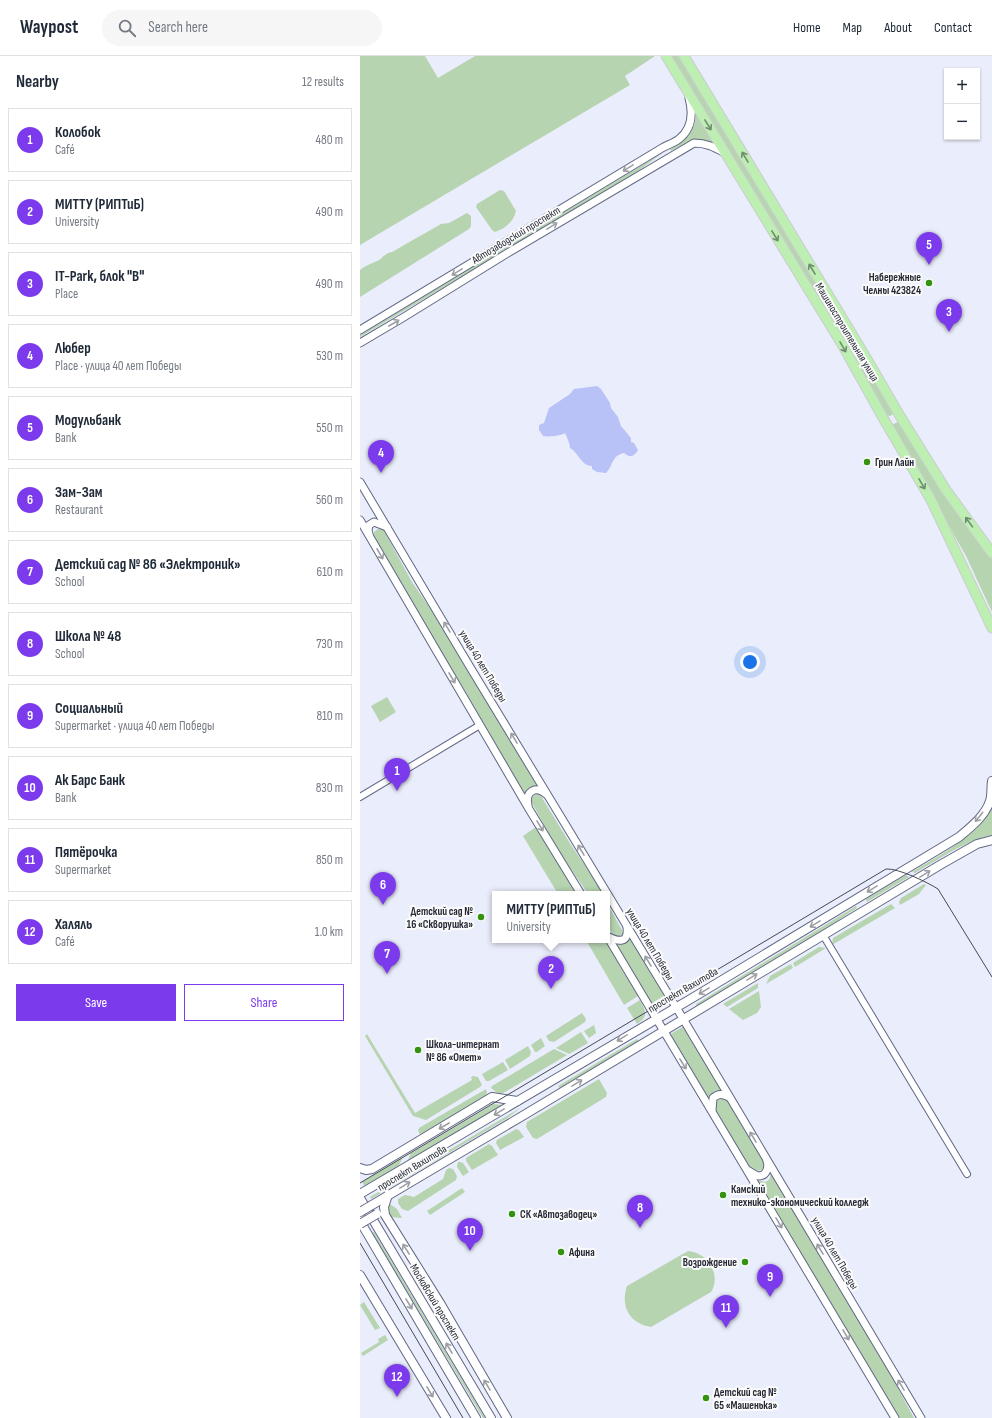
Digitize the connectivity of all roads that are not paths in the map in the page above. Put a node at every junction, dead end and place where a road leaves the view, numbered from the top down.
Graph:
1 (666, 56) edge
2 (684, 56) edge
3 (688, 92) junction
4 (662, 148) junction
5 (725, 153) junction
6 (664, 159) junction
7 (566, 207) junction
8 (570, 215) junction
9 (360, 330) edge
10 (360, 343) edge
11 (896, 408) junction
12 (882, 416) junction
13 (360, 482) edge
14 (360, 520) edge
15 (387, 527) junction
16 (372, 542) junction
17 (992, 553) edge
18 (992, 628) edge
19 (480, 725) junction
20 (992, 781) edge
21 (548, 795) junction
22 (360, 797) edge
23 (529, 809) junction
24 (992, 840) edge
25 (579, 891) edge
26 (606, 891) edge
27 (610, 898) edge
28 (849, 903) junction
29 (855, 916) junction
30 (627, 926) junction
31 (822, 935) junction
32 (610, 938) edge
33 (610, 941) edge
34 (676, 1007) junction
35 (656, 1019) junction
36 (683, 1019) junction
37 (663, 1030) junction
38 (539, 1089) junction
39 (729, 1097) junction
40 (517, 1101) junction
41 (545, 1102) junction
42 (712, 1110) junction
43 (765, 1157) junction
44 (360, 1168) edge
45 (747, 1170) junction
46 (967, 1174) dead end
47 (361, 1195) edge
48 (388, 1195) junction
49 (360, 1212) edge
50 (381, 1214) junction
51 (360, 1223) edge
52 (360, 1275) edge
53 (446, 1418) edge
54 (476, 1418) edge
55 (491, 1418) edge
56 (508, 1418) edge
57 (895, 1418) edge
58 (921, 1418) edge

1 - 3 main road, Машиностроительная улица
11 -> 2 main road, Машиностроительная улица
3 - 4 street, Автозаводский проспект
3 -> 5 main road, Машиностроительная улица
4 - 6 street
4 -> 7 street, Автозаводский проспект
5 - 6 street, Автозаводский проспект
5 -> 12 main road, Машиностроительная улица
6 - 8 street, Автозаводский проспект
7 - 8 street
7 -> 9 street, Автозаводский проспект
10 -> 8 street, Автозаводский проспект
11 - 12 main road
17 -> 11 main road, Машиностроительная улица
12 -> 18 main road, Машиностроительная улица
13 - 15 street, улица 40 лет Победы
14 - 16 street
15 - 16 street
21 -> 15 street, улица 40 лет Победы
16 -> 19 street
19 - 22 street
19 - 23 street
20 -> 28 main road, проспект Вахитова
21 - 23 street
26 -> 21 street, улица 40 лет Победы
23 -> 25 street
29 -> 24 main road, проспект Вахитова
30 -> 27 street, улица 40 лет Победы
28 - 29 main road
28 -> 34 main road, проспект Вахитова
29 - 31 main road, проспект Вахитова
30 - 32 street
34 -> 30 street, улица 40 лет Победы
36 -> 31 main road, проспект Вахитова
31 - 46 street
33 - 35 street
34 - 35 main road, проспект Вахитова
34 - 36 street, улица 40 лет Победы
35 - 37 street
35 -> 38 main road, проспект Вахитова
36 - 37 main road, проспект Вахитова
36 - 39 street, улица 40 лет Победы
41 -> 37 main road, проспект Вахитова
37 -> 42 street
38 - 40 main road, проспект Вахитова
38 - 41 main road
39 - 42 street
43 -> 39 street, улица 40 лет Победы
40 -> 44 main road
40 -> 47 main road, проспект Вахитова
48 -> 41 main road, проспект Вахитова
42 - 45 street
43 - 45 street
58 -> 43 street, улица 40 лет Победы
45 -> 57 street
55 -> 47 main road, Московский проспект
48 - 49 main road, проспект Вахитова, bridge
48 - 50 main road
50 - 51 main road, bridge
56 -> 50 main road
51 -> 54 main road
52 -> 53 main road

